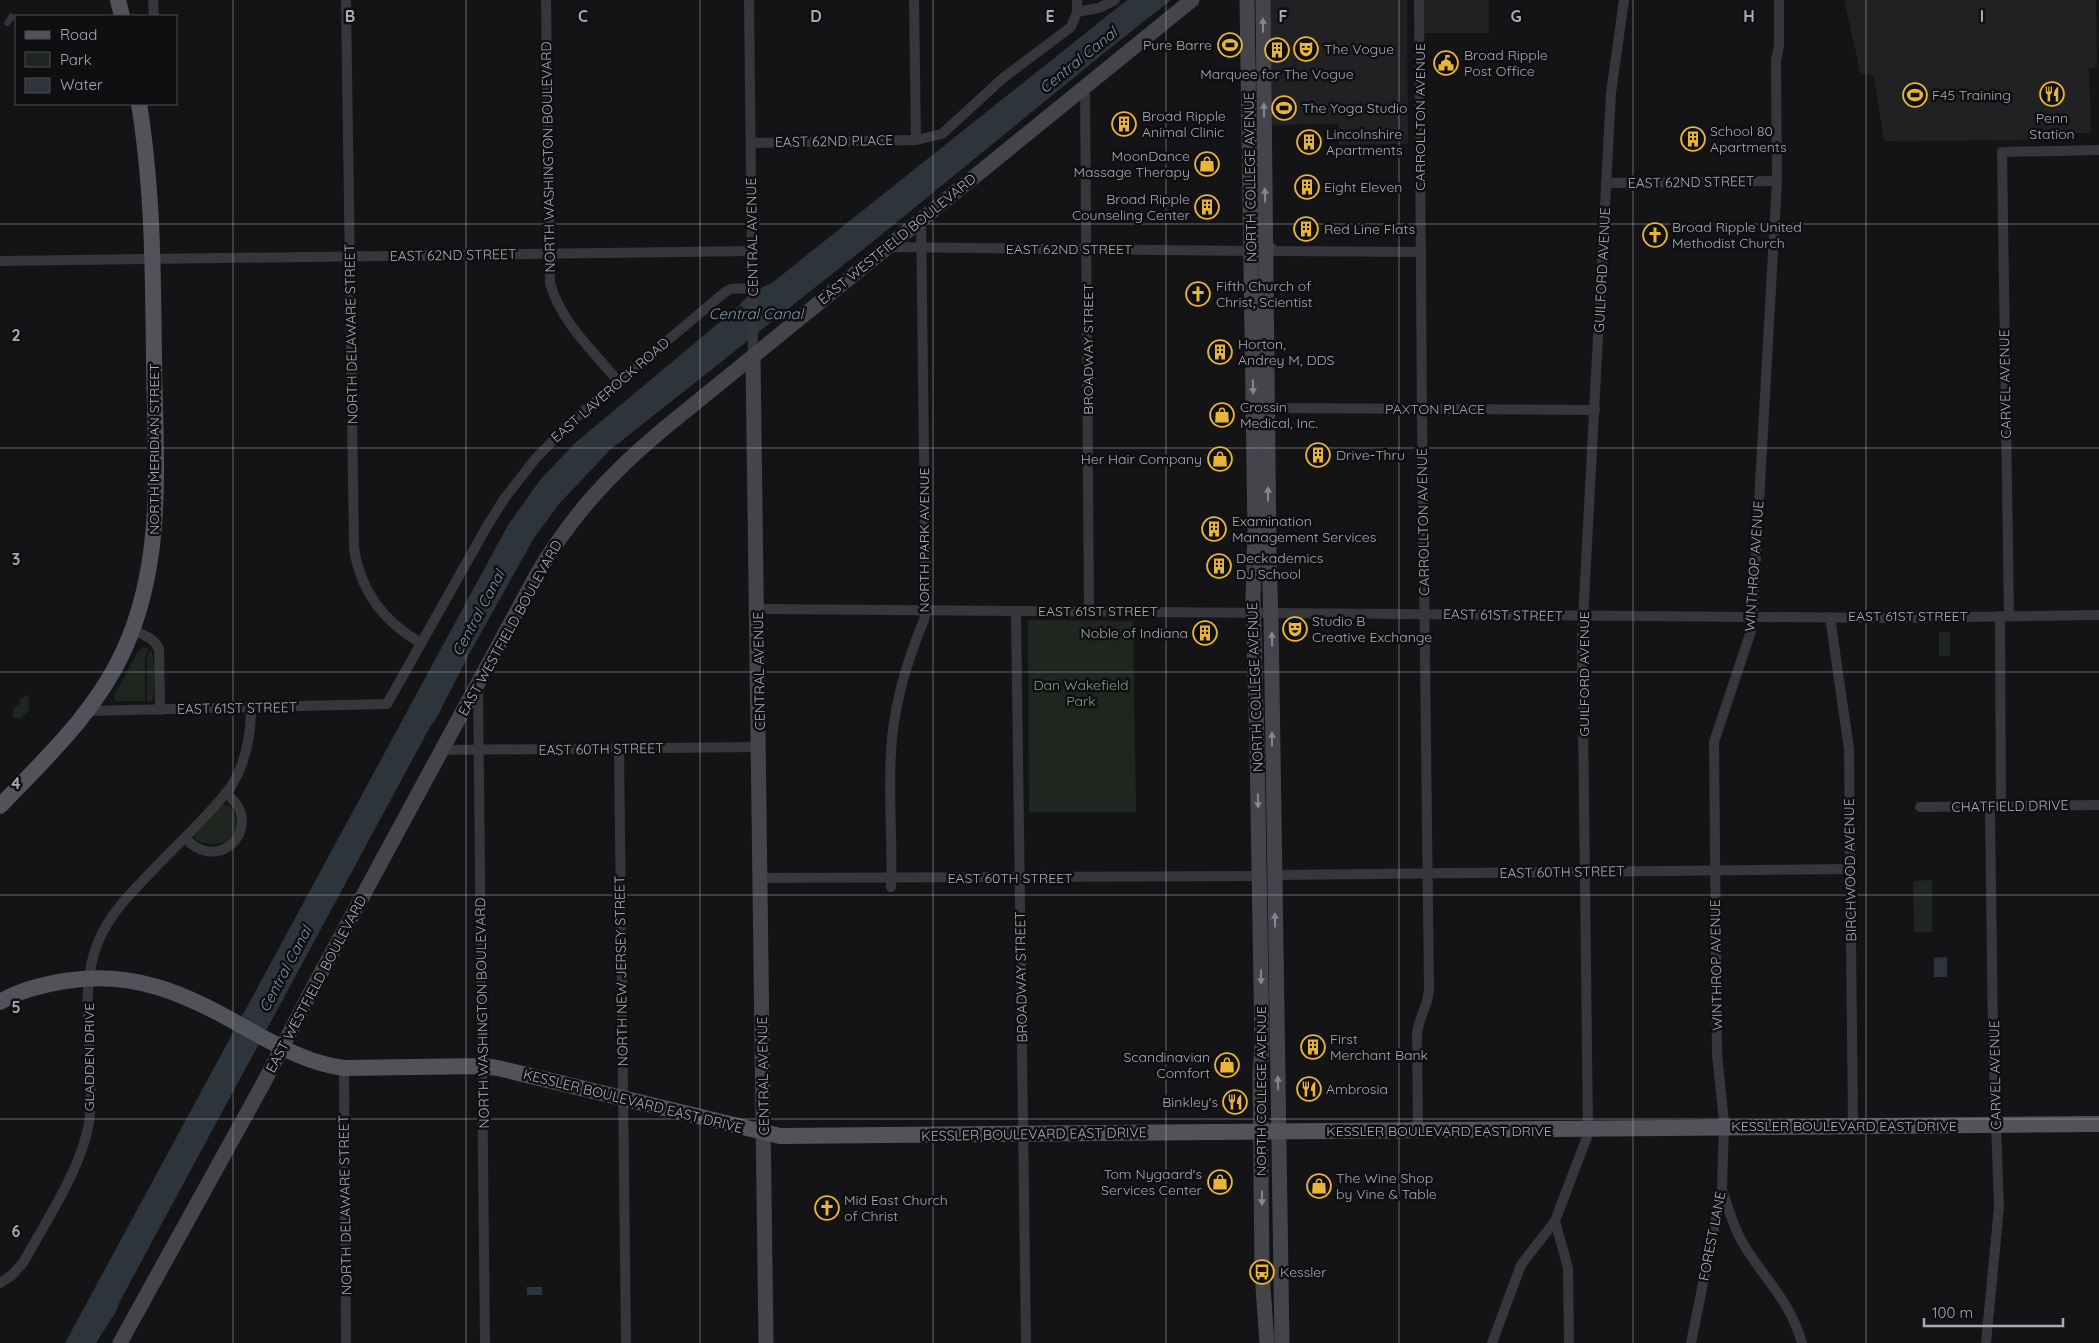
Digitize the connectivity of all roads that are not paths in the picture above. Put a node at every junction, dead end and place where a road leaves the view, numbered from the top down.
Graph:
1 (118, 0) edge
2 (154, 0) edge
3 (346, 0) edge
4 (546, 0) edge
5 (749, 0) edge
6 (914, 0) edge
7 (1077, 0) edge
8 (1115, 0) edge
9 (1192, 0) edge
10 (1247, 0) edge
11 (1263, 0) edge
12 (1419, 0) edge
13 (1624, 0) edge
14 (1779, 0) edge
15 (1077, 12) junction
16 (122, 15) edge
17 (154, 15) edge
18 (1086, 87) junction
19 (139, 105) edge
20 (916, 140) junction
21 (751, 143) junction
22 (2099, 150) edge
23 (1777, 181) junction
24 (1606, 183) junction
25 (922, 218) junction
26 (886, 247) junction
27 (922, 248) junction
28 (1088, 249) junction
29 (752, 251) junction
30 (1252, 251) junction
31 (1268, 251) junction
32 (1422, 252) junction
33 (549, 254) junction
34 (350, 256) junction
35 (152, 259) junction
36 (0, 260) edge
37 (753, 290) junction
38 (753, 356) junction
39 (618, 381) junction
40 (1269, 408) junction
41 (1422, 409) junction
42 (1595, 410) junction
43 (758, 609) junction
44 (926, 610) junction
45 (1016, 611) junction
46 (1089, 611) junction
47 (1253, 612) junction
48 (1271, 613) junction
49 (1424, 615) junction
50 (1753, 615) junction
51 (2099, 615) edge
52 (1584, 616) junction
53 (1830, 616) junction
54 (2004, 616) junction
55 (132, 630) junction
56 (421, 643) junction
57 (478, 684) junction
58 (387, 704) joint
59 (251, 709) junction
60 (160, 710) junction
61 (88, 711) junction
62 (760, 747) junction
63 (619, 748) junction
64 (442, 750) junction
65 (479, 750) junction
66 (226, 793) junction
67 (2099, 805) edge
68 (0, 806) edge
69 (1920, 807) dead end
70 (1990, 807) junction
71 (2001, 807) junction
72 (184, 838) junction
73 (1850, 869) junction
74 (1716, 870) junction
75 (1585, 872) junction
76 (1427, 873) junction
77 (1267, 875) junction
78 (761, 878) junction
79 (1020, 878) junction
80 (891, 883) junction
81 (89, 977) junction
82 (0, 1002) edge
83 (282, 1048) junction
84 (482, 1066) junction
85 (344, 1068) junction
86 (623, 1099) junction
87 (2099, 1124) edge
88 (1996, 1125) junction
89 (1854, 1126) junction
90 (1724, 1127) junction
91 (1588, 1129) junction
92 (1418, 1131) junction
93 (1261, 1132) junction
94 (1279, 1132) junction
95 (764, 1133) junction
96 (1023, 1134) junction
97 (1722, 1189) junction
98 (1555, 1221) junction
99 (0, 1283) edge
100 (121, 1343) edge
101 (346, 1343) edge
102 (485, 1343) edge
103 (626, 1343) edge
104 (766, 1343) edge
105 (1026, 1343) edge
106 (1267, 1343) edge
107 (1282, 1343) edge
108 (1492, 1343) edge
109 (1569, 1343) edge
110 (1691, 1343) edge
111 (1802, 1343) edge
112 (1986, 1343) edge

1 - 16 main road
2 - 17 street
3 - 34 street, NORTH DELAWARE STREET
4 - 33 street, NORTH WASHINGTON BOULEVARD
5 - 21 street, CENTRAL AVENUE
6 - 20 street
7 - 15 street
8 - 15 street
9 - 18 main road, EAST WESTFIELD BOULEVARD
10 - 30 main road, NORTH COLLEGE AVENUE
31 -> 11 main road, NORTH COLLEGE AVENUE
12 - 32 street, CARROLLTON AVENUE
13 - 24 street, GUILFORD AVENUE
14 - 23 street, WINTHROP AVENUE
15 - 20 street
18 - 25 main road, EAST WESTFIELD BOULEVARD
18 - 28 street, BROADWAY STREET
19 - 35 main road, NORTH MERIDIAN STREET
20 - 21 street, EAST 62ND PLACE
21 - 29 street, CENTRAL AVENUE
22 - 54 street, CARVEL AVENUE
23 - 24 street, EAST 62ND STREET
23 - 50 street, WINTHROP AVENUE
24 - 42 street, GUILFORD AVENUE
25 - 26 main road, EAST WESTFIELD BOULEVARD
25 - 27 street, NORTH PARK AVENUE
26 - 27 street, EAST 62ND STREET
26 - 38 main road, EAST WESTFIELD BOULEVARD
27 - 28 street, EAST 62ND STREET
27 - 44 street, NORTH PARK AVENUE
28 - 30 street, EAST 62ND STREET
28 - 46 street, BROADWAY STREET
29 - 33 street, EAST 62ND STREET
29 - 37 street, CENTRAL AVENUE
30 -> 47 main road, NORTH COLLEGE AVENUE
31 - 32 street
31 - 40 main road, NORTH COLLEGE AVENUE
32 - 41 street, CARROLLTON AVENUE
33 - 34 street, EAST 62ND STREET
33 - 39 street, NORTH WASHINGTON BOULEVARD
34 - 35 street, EAST 62ND STREET
34 - 56 street, NORTH DELAWARE STREET
35 - 36 street, EAST 62ND STREET
35 - 55 main road, NORTH MERIDIAN STREET
37 - 38 street, CENTRAL AVENUE
37 - 39 street, EAST LAVEROCK ROAD
38 - 43 main road, CENTRAL AVENUE
38 - 57 main road, EAST WESTFIELD BOULEVARD
39 - 56 street, EAST LAVEROCK ROAD
40 - 41 street, PAXTON PLACE
48 -> 40 main road, NORTH COLLEGE AVENUE
41 - 42 street, PAXTON PLACE
41 - 49 street, CARROLLTON AVENUE
42 - 52 street, GUILFORD AVENUE
43 - 44 street, EAST 61ST STREET
43 - 62 main road, CENTRAL AVENUE
44 - 45 street, EAST 61ST STREET
44 - 80 street, NORTH PARK AVENUE
45 - 46 street, EAST 61ST STREET
45 - 79 street, BROADWAY STREET
46 - 47 street, EAST 61ST STREET
47 - 48 street, EAST 61ST STREET
47 -> 77 main road, NORTH COLLEGE AVENUE
48 - 49 street, EAST 61ST STREET
77 -> 48 main road, NORTH COLLEGE AVENUE
49 - 52 street, EAST 61ST STREET
49 - 76 street, CARROLLTON AVENUE
50 - 52 street, EAST 61ST STREET
50 - 53 street, EAST 61ST STREET
50 - 74 street, WINTHROP AVENUE
51 - 54 street, EAST 61ST STREET
52 - 75 street, GUILFORD AVENUE
53 - 54 street, EAST 61ST STREET
53 - 73 street, BIRCHWOOD AVENUE
54 - 71 street, CARVEL AVENUE
55 - 60 street
55 - 61 main road, NORTH MERIDIAN STREET
56 - 58 street, EAST LAVEROCK ROAD
57 - 64 main road, EAST WESTFIELD BOULEVARD
57 - 65 street, NORTH WASHINGTON BOULEVARD
58 - 59 street, EAST 61ST STREET
59 - 60 street, EAST 61ST STREET
59 - 66 street, GLADDEN DRIVE
60 - 61 street, EAST 61ST STREET
61 - 68 main road, NORTH MERIDIAN STREET
62 - 63 street, EAST 60TH STREET
62 - 78 main road, CENTRAL AVENUE
63 - 65 street, EAST 60TH STREET
63 - 86 street, NORTH NEW JERSEY STREET
64 - 65 street, EAST 60TH STREET
64 - 83 main road, EAST WESTFIELD BOULEVARD
65 - 84 street, NORTH WASHINGTON BOULEVARD
66 - 72 street, GLADDEN DRIVE
66 - 72 street
67 - 71 street, CHATFIELD DRIVE
69 - 70 street, CHATFIELD DRIVE
70 - 71 street, CHATFIELD DRIVE
70 - 88 street, CARVEL AVENUE
72 - 81 street, GLADDEN DRIVE
73 - 74 street, EAST 60TH STREET
73 - 89 street, BIRCHWOOD AVENUE
74 - 75 street, EAST 60TH STREET
74 - 90 street, WINTHROP AVENUE
75 - 76 street, EAST 60TH STREET
75 - 91 street, GUILFORD AVENUE
76 - 77 street, EAST 60TH STREET
76 - 92 street, CARROLLTON AVENUE
77 - 79 street, EAST 60TH STREET
77 -> 93 main road, NORTH COLLEGE AVENUE
94 -> 77 main road, NORTH COLLEGE AVENUE
78 - 80 street, EAST 60TH STREET
78 - 95 main road, CENTRAL AVENUE
79 - 80 street, EAST 60TH STREET
79 - 96 street, BROADWAY STREET
81 - 82 main road, KESSLER BOULEVARD EAST DRIVE
81 - 83 main road, KESSLER BOULEVARD EAST DRIVE
81 - 99 street, GLADDEN DRIVE
83 - 85 main road, KESSLER BOULEVARD EAST DRIVE
83 - 100 main road, EAST WESTFIELD BOULEVARD
84 - 85 main road, KESSLER BOULEVARD EAST DRIVE
84 - 86 main road, KESSLER BOULEVARD EAST DRIVE
84 - 102 street, NORTH WASHINGTON BOULEVARD
85 - 101 street, NORTH DELAWARE STREET
86 - 95 main road, KESSLER BOULEVARD EAST DRIVE
86 - 103 street, NORTH NEW JERSEY STREET
87 - 88 main road, KESSLER BOULEVARD EAST DRIVE
88 - 89 main road, KESSLER BOULEVARD EAST DRIVE
88 - 112 street, CARVEL AVENUE
89 - 90 main road, KESSLER BOULEVARD EAST DRIVE
90 - 91 main road, KESSLER BOULEVARD EAST DRIVE
90 - 97 street, FOREST LANE
91 - 92 main road, KESSLER BOULEVARD EAST DRIVE
91 - 98 street, GUILFORD AVENUE
92 - 94 main road, KESSLER BOULEVARD EAST DRIVE
93 - 94 main road, KESSLER BOULEVARD EAST DRIVE
93 - 96 main road, KESSLER BOULEVARD EAST DRIVE
93 -> 106 main road, NORTH COLLEGE AVENUE
94 - 107 main road, NORTH COLLEGE AVENUE
95 - 96 main road, KESSLER BOULEVARD EAST DRIVE
95 - 104 main road, CENTRAL AVENUE
96 - 105 street, BROADWAY STREET
97 - 110 street, FOREST LANE
97 - 111 street
98 - 108 street
98 - 109 street

